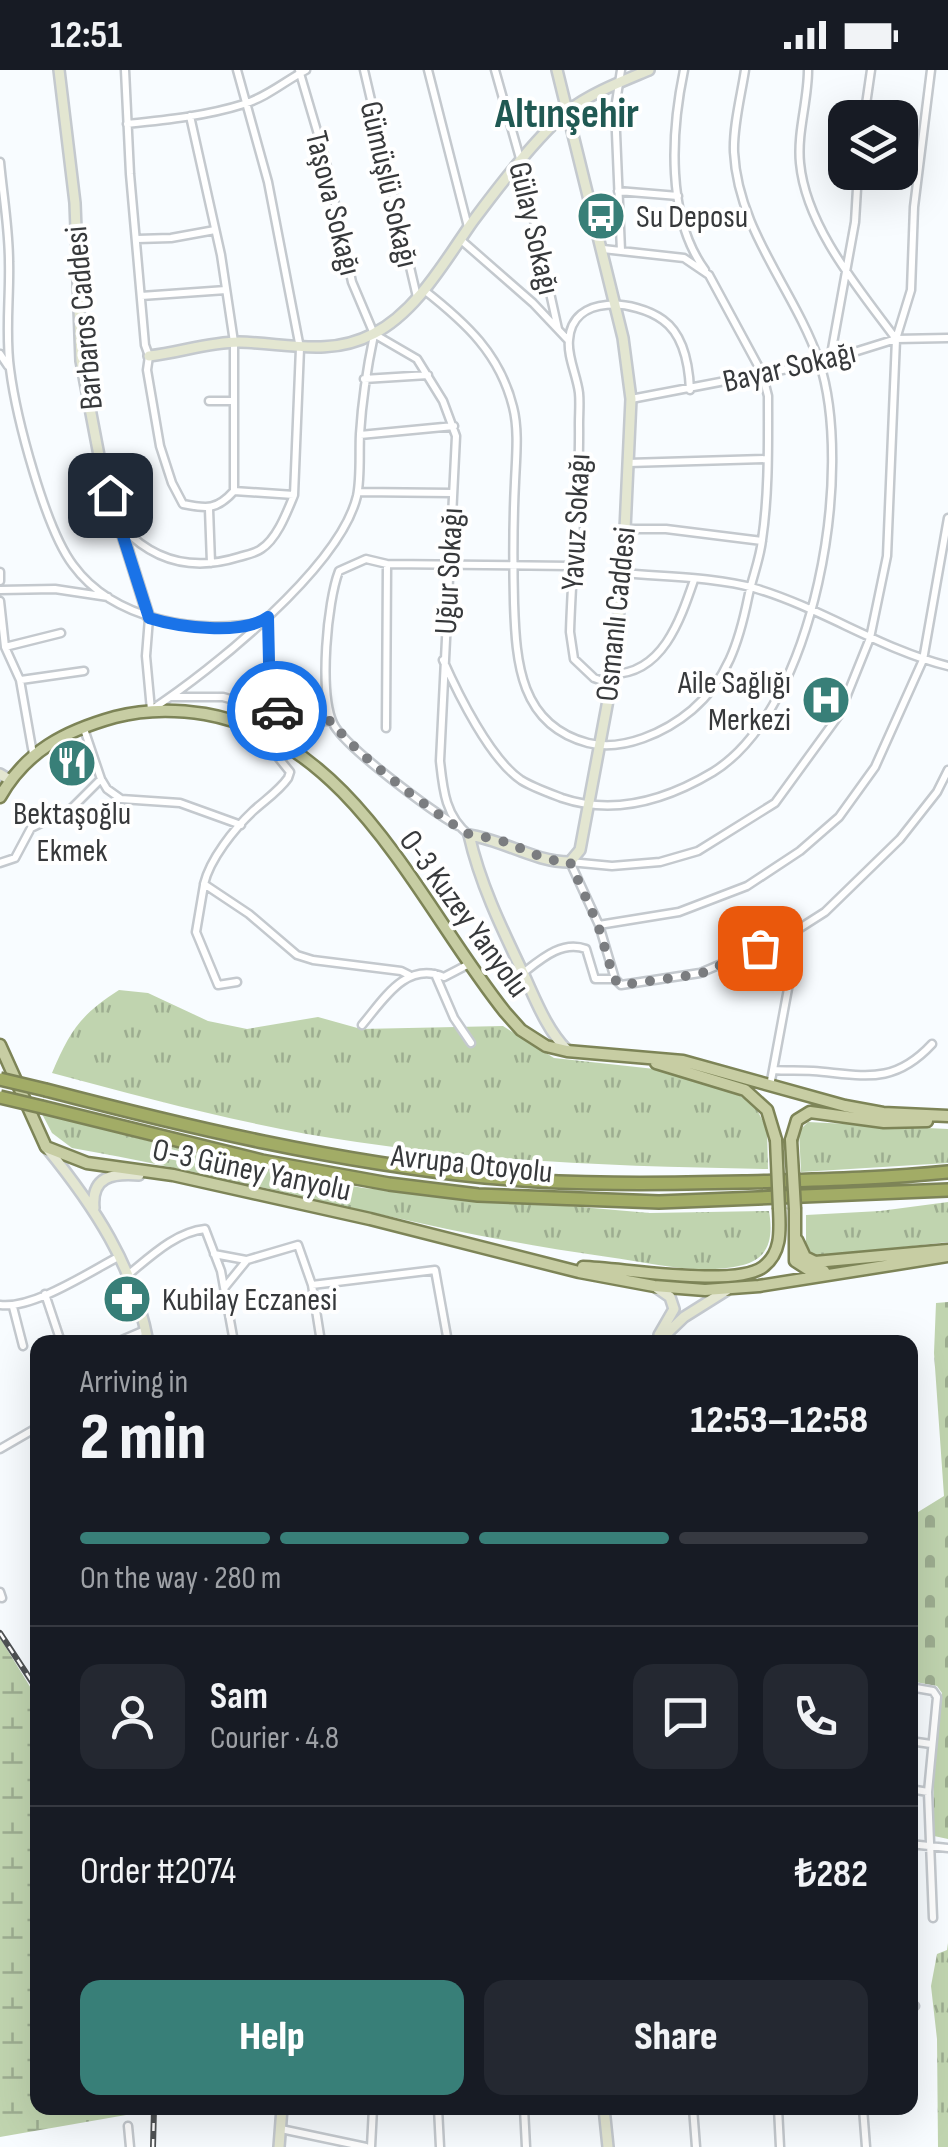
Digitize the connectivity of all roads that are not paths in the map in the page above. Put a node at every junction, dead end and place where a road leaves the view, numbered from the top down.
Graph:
1 (59, 70) edge
2 (126, 70) edge
3 (237, 70) edge
4 (364, 70) edge
5 (428, 70) edge
6 (495, 70) edge
7 (558, 70) edge
8 (621, 70) edge
9 (650, 70) edge
10 (684, 70) edge
11 (745, 70) edge
12 (808, 70) edge
13 (871, 70) edge
14 (931, 70) edge
15 (301, 71) edge
16 (618, 83) junction
17 (867, 100) edge
18 (248, 102) junction
19 (568, 111) junction
20 (190, 116) junction
21 (127, 124) junction
22 (0, 162) edge
23 (522, 162) junction
24 (857, 190) edge
25 (618, 191) junction
26 (678, 196) junction
27 (469, 228) junction
28 (215, 230) junction
29 (137, 239) junction
30 (461, 240) junction
31 (0, 245) edge
32 (603, 249) junction
33 (621, 251) junction
34 (9, 256) junction
35 (847, 272) junction
36 (709, 275) junction
37 (226, 290) junction
38 (420, 293) junction
39 (142, 296) junction
40 (615, 302) junction
41 (558, 329) junction
42 (374, 334) junction
43 (896, 338) junction
44 (948, 338) edge
45 (568, 340) junction
46 (234, 342) junction
47 (300, 348) junction
48 (0, 354) edge
49 (149, 356) junction
50 (830, 360) junction
51 (820, 362) junction
52 (9, 367) junction
53 (762, 373) junction
54 (429, 375) junction
55 (364, 380) junction
56 (690, 390) junction
57 (209, 400) dead end
58 (234, 400) junction
59 (630, 400) junction
60 (454, 426) junction
61 (360, 435) junction
62 (767, 459) junction
63 (628, 463) junction
64 (234, 491) junction
65 (358, 492) junction
66 (452, 493) junction
67 (294, 495) junction
68 (209, 510) junction
69 (948, 518) edge
70 (120, 524) junction
71 (624, 528) junction
72 (762, 541) junction
73 (448, 562) junction
74 (211, 563) junction
75 (512, 563) junction
76 (386, 564) junction
77 (572, 566) junction
78 (0, 572) edge
79 (623, 573) junction
80 (694, 580) junction
81 (0, 581) edge
82 (750, 587) junction
83 (0, 590) edge
84 (114, 598) junction
85 (0, 602) edge
86 (811, 608) junction
87 (149, 618) junction
88 (265, 620) junction
89 (62, 634) dead end
90 (870, 638) junction
91 (5, 647) junction
92 (443, 660) junction
93 (923, 660) junction
94 (948, 666) edge
95 (84, 671) dead end
96 (611, 679) junction
97 (20, 680) junction
98 (171, 696) junction
99 (270, 708) junction
100 (152, 710) junction
101 (332, 721) junction
102 (83, 726) junction
103 (386, 728) dead end
104 (273, 736) junction
105 (600, 746) junction
106 (32, 754) junction
107 (948, 770) edge
108 (5, 777) edge
109 (101, 779) junction
110 (0, 798) edge
111 (588, 805) junction
112 (241, 825) junction
113 (458, 826) junction
114 (468, 835) junction
115 (570, 862) junction
116 (0, 863) edge
117 (204, 884) junction
118 (598, 925) junction
119 (789, 935) junction
120 (468, 964) junction
121 (435, 973) junction
122 (523, 973) junction
123 (409, 975) junction
124 (237, 982) dead end
125 (618, 982) junction
126 (541, 1012) junction
127 (362, 1026) dead end
128 (536, 1040) junction
129 (471, 1043) dead end
130 (932, 1044) dead end
131 (0, 1045) edge
132 (567, 1051) junction
133 (583, 1054) junction
134 (773, 1070) junction
135 (0, 1079) edge
136 (770, 1087) junction
137 (0, 1097) edge
138 (948, 1117) edge
139 (46, 1147) junction
140 (948, 1172) edge
141 (173, 1175) junction
142 (948, 1190) edge
143 (95, 1211) junction
144 (214, 1254) junction
145 (948, 1254) edge
146 (120, 1256) junction
147 (248, 1260) junction
148 (558, 1266) junction
149 (129, 1274) junction
150 (312, 1285) junction
151 (654, 1286) junction
152 (225, 1287) junction
153 (729, 1289) junction
154 (44, 1294) junction
155 (0, 1305) edge
156 (13, 1306) junction
157 (146, 1330) junction
158 (59, 1335) edge
159 (134, 1335) edge
160 (147, 1335) edge
161 (233, 1335) edge
162 (320, 1335) edge
163 (447, 1335) edge
164 (660, 1335) edge
165 (664, 1335) edge
166 (23, 1346) dead end
167 (30, 1432) edge
168 (0, 1449) edge
169 (918, 1689) edge
170 (918, 1742) edge
171 (931, 1744) junction
172 (918, 1790) edge
173 (928, 1792) junction
174 (918, 1845) edge
175 (930, 1846) junction
176 (948, 1848) edge
177 (933, 1918) dead end
178 (282, 2115) edge
179 (372, 2115) edge
180 (438, 2115) edge
181 (524, 2115) edge
182 (605, 2115) edge
183 (694, 2115) edge
184 (778, 2115) edge
185 (864, 2115) edge
186 (128, 2126) dead end
187 (281, 2129) junction
188 (130, 2147) edge
189 (279, 2147) edge
190 (369, 2147) edge
191 (440, 2147) edge
192 (526, 2147) edge
193 (608, 2147) edge
194 (696, 2147) edge
195 (780, 2147) edge
196 (866, 2147) edge

1 - 70 street, Barbaros Caddesi
2 - 21 street
3 - 18 street
4 - 38 street, Gümüşlü Sokağı
5 - 27 street
6 - 23 street, Gülay Sokağı
7 - 19 street, Osmanlı Caddesi
8 - 16 street
9 - 16 street
10 - 26 street
11 - 51 street
12 - 35 street
13 - 17 street
14 - 43 street
15 - 18 street
15 - 42 street, Taşova Sokağı
16 - 19 street
16 - 25 street
18 - 20 street
18 - 47 street
19 - 23 street
19 - 32 street, Osmanlı Caddesi
20 - 21 street
20 - 28 street
21 - 29 street
22 - 34 street
23 - 27 street
23 - 41 street, Gülay Sokağı
24 - 35 street
25 - 26 street
25 - 33 street
26 - 36 street
27 - 30 street
28 - 29 street
28 - 37 street
29 - 39 street
30 - 38 street
30 - 41 street
31 - 34 street
32 - 33 street
32 - 40 street, Osmanlı Caddesi
33 - 36 street
34 - 52 street
35 - 43 street
35 - 50 street
36 - 53 street
37 - 39 street
37 - 46 street
38 - 42 street
38 - 75 street
39 - 49 street
40 - 45 street
40 - 56 street
40 - 59 street, Osmanlı Caddesi
41 - 45 street
42 - 47 street
42 - 54 street, Uğur Sokağı
42 - 55 street
43 - 44 street, Bayar Sokağı
43 - 50 street, Bayar Sokağı
43 - 90 street
45 - 77 street, Yavuz Sokağı
46 - 47 street
46 - 49 street
46 - 58 street
47 - 67 street
48 - 52 street
49 - 68 street
50 - 51 street, Bayar Sokağı
51 - 53 street, Bayar Sokağı
51 - 86 street
52 - 84 street
53 - 56 street, Bayar Sokağı
53 - 62 street
54 - 55 street
54 - 60 street, Uğur Sokağı
55 - 61 street
56 - 59 street, Bayar Sokağı
57 - 58 street
58 - 64 street
59 - 63 street, Osmanlı Caddesi
60 - 61 street
60 - 66 street, Uğur Sokağı
61 - 65 street
62 - 63 street
62 - 72 street
63 - 71 street, Osmanlı Caddesi
64 - 67 street
64 - 68 street
65 - 66 street
65 - 88 street
66 - 73 street, Uğur Sokağı
67 - 74 street
68 - 74 street
69 - 93 street
70 - 74 street
70 - 87 street, Barbaros Caddesi
71 - 72 street
71 - 79 street, Osmanlı Caddesi
72 - 82 street
73 - 75 street
73 - 76 street
73 - 92 street, Uğur Sokağı
75 - 77 street
75 - 105 street
76 - 101 street
76 - 103 street
77 - 96 street, Yavuz Sokağı
78 - 81 street
79 - 80 street
79 - 96 street, Osmanlı Caddesi
80 - 82 street
80 - 96 street
82 - 86 street
82 - 105 street
83 - 84 street
84 - 87 street
85 - 91 street
86 - 90 street
86 - 111 street
87 - 88 street
87 - 100 street
88 - 98 street
88 - 99 street
89 - 91 street
90 - 93 street
90 - 115 street
91 - 97 street
92 - 111 street
92 - 113 street, Uğur Sokağı
93 - 94 street
93 - 118 street
95 - 97 street
96 - 105 street, Osmanlı Caddesi
97 - 106 street
98 - 99 street
98 - 100 street
99 - 101 street
100 - 102 main road, O-3 Kuzey Yanyolu
100 - 104 main road, O-3 Kuzey Yanyolu
101 - 113 street
102 - 106 main road, O-3 Kuzey Yanyolu
102 - 109 street
104 - 112 street
104 - 120 main road, O-3 Kuzey Yanyolu
105 - 111 street, Osmanlı Caddesi
106 - 108 main road, O-3 Kuzey Yanyolu
107 - 119 street
108 - 110 main road, O-3 Kuzey Yanyolu
109 - 112 street
109 - 116 street
111 - 115 street, Osmanlı Caddesi
112 - 117 street
113 - 114 street, Uğur Sokağı
114 - 115 street
114 - 122 street
115 - 118 street
117 - 123 street
117 - 124 street
118 - 125 street
119 - 125 street
119 - 134 street
120 - 121 street
120 - 128 main road, O-3 Kuzey Yanyolu
121 - 123 street
121 - 129 street
122 - 125 street
122 - 126 street
123 - 127 street
126 - 128 street
126 - 132 street
128 - 132 main road, O-3 Kuzey Yanyolu
130 - 134 street
131 - 139 main road
132 - 133 main road, O-3 Kuzey Yanyolu
133 - 136 main road, O-3 Kuzey Yanyolu
133 - 148 main road, bridge
134 - 136 street
135 - 140 highway, Avrupa Otoyolu, bridge
136 - 138 main road, O-3 Kuzey Yanyolu
137 - 142 highway, Avrupa Otoyolu, bridge
138 - 145 main road, bridge
139 - 141 main road, O-3 Güney Yanyolu
139 - 143 street
141 - 143 street
141 - 148 main road, O-3 Güney Yanyolu
143 - 146 street
144 - 147 street
144 - 149 street
144 - 152 street
145 - 153 main road
146 - 149 street
146 - 154 street
147 - 150 street
147 - 152 street
148 - 151 main road
149 - 157 street
150 - 162 street
150 - 163 street
151 - 153 main road
151 - 164 street
152 - 161 street
153 - 165 street
154 - 156 street
154 - 158 street
155 - 156 street
156 - 166 street
157 - 159 street
157 - 160 street
167 - 168 street
169 - 171 street
170 - 171 street
171 - 173 street
172 - 173 street
173 - 175 street
174 - 175 street
175 - 176 street
175 - 177 street
178 - 187 street
179 - 190 street
180 - 191 street
181 - 192 street
182 - 193 street
183 - 194 street
184 - 195 street
185 - 196 street
186 - 188 street
187 - 189 street
187 - 190 street

